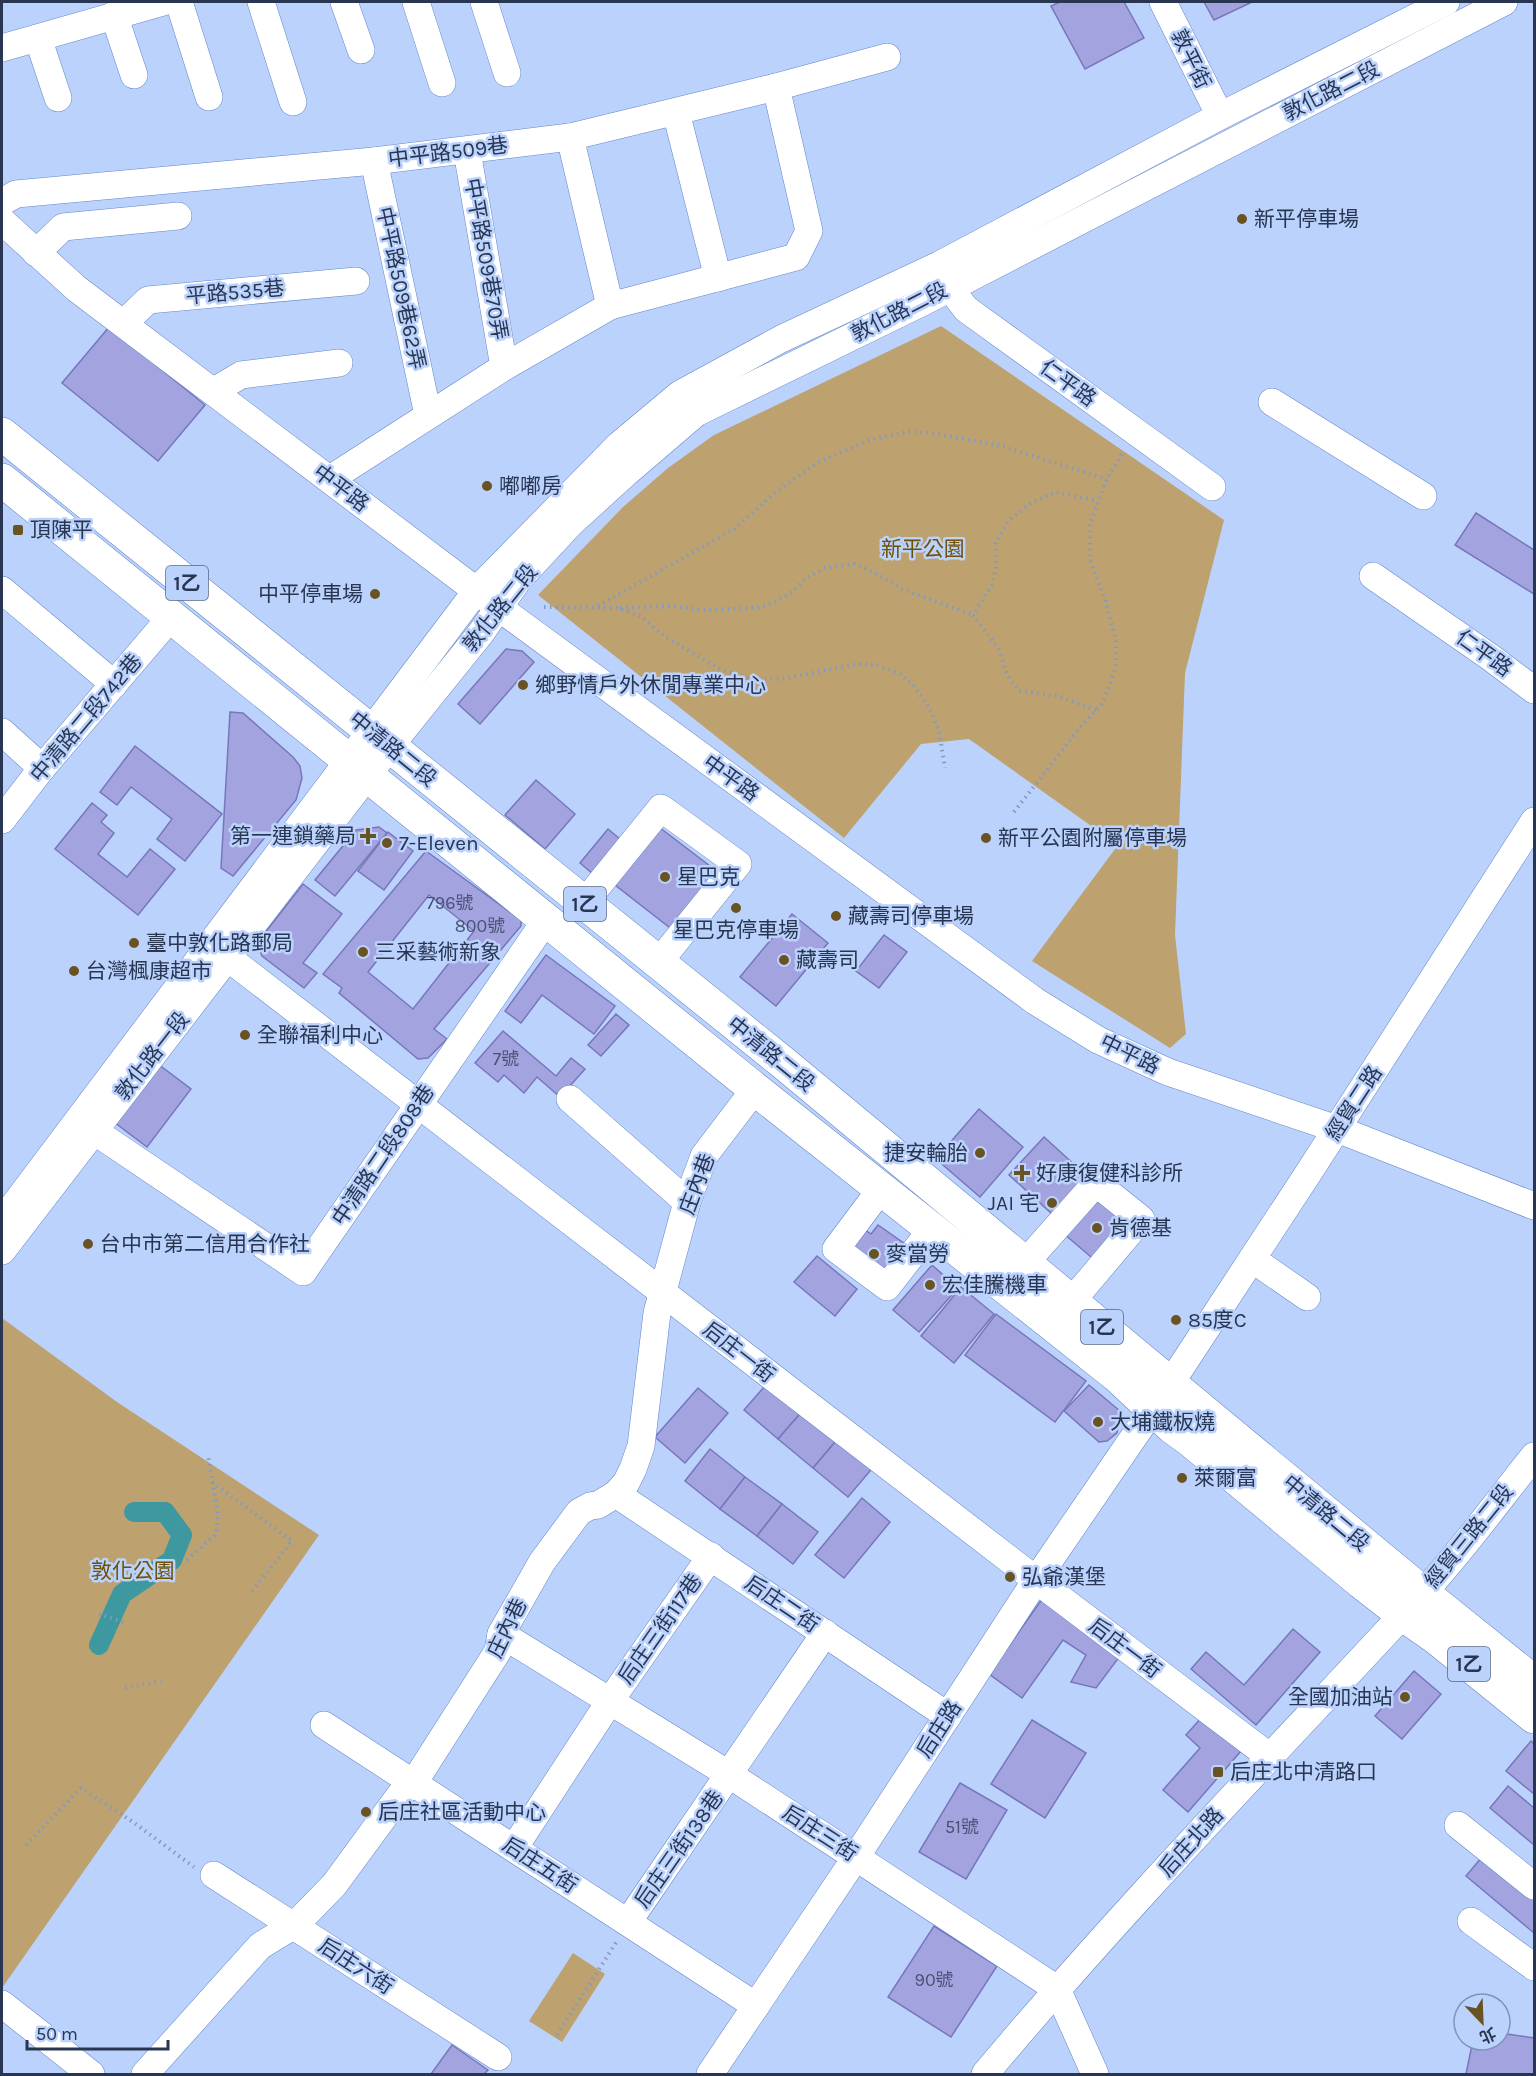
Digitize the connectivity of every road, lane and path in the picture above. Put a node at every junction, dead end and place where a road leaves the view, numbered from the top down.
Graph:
1 (163, 2) edge
2 (178, 2) edge
3 (261, 2) edge
4 (344, 2) edge
5 (416, 2) edge
6 (484, 2) edge
7 (1163, 2) edge
8 (1446, 2) edge
9 (1504, 2) edge
10 (114, 15) junction
11 (38, 38) junction
12 (2, 48) edge
13 (361, 50) dead end
14 (887, 57) dead end
15 (507, 74) dead end
16 (134, 75) dead end
17 (442, 83) dead end
18 (776, 87) junction
19 (209, 97) dead end
20 (58, 98) dead end
21 (294, 102) dead end
22 (676, 112) junction
23 (1220, 117) junction
24 (570, 137) junction
25 (467, 151) junction
26 (374, 161) junction
27 (2, 202) edge
28 (178, 216) dead end
29 (2, 221) edge
30 (36, 253) junction
31 (944, 276) junction
32 (718, 278) junction
33 (356, 281) dead end
34 (610, 306) junction
35 (124, 323) junction
36 (339, 363) dead end
37 (504, 367) junction
38 (214, 391) junction
39 (1272, 402) dead end
40 (428, 415) junction
41 (1136, 432) junction
42 (2, 434) edge
43 (330, 479) junction
44 (1107, 479) junction
45 (2, 480) edge
46 (1212, 487) dead end
47 (1423, 496) dead end
48 (1098, 501) junction
49 (1373, 576) dead end
50 (2, 590) edge
51 (477, 590) junction
52 (598, 606) junction
53 (498, 607) junction
54 (544, 607) dead end
55 (617, 608) junction
56 (973, 615) junction
57 (171, 617) junction
58 (114, 684) junction
59 (1534, 690) edge
60 (1096, 710) junction
61 (2, 732) edge
62 (381, 738) junction
63 (42, 768) junction
64 (358, 768) junction
65 (945, 768) dead end
66 (1014, 812) dead end
67 (2, 820) edge
68 (1534, 821) edge
69 (584, 903) junction
70 (546, 920) junction
71 (219, 951) junction
72 (658, 963) junction
73 (755, 1089) junction
74 (570, 1099) dead end
75 (418, 1104) junction
76 (1337, 1129) junction
77 (94, 1131) junction
78 (881, 1189) junction
79 (687, 1202) junction
80 (1534, 1206) edge
81 (2, 1221) edge
82 (932, 1229) junction
83 (2, 1251) edge
84 (1252, 1259) junction
85 (1025, 1263) junction
86 (662, 1293) junction
87 (1307, 1297) dead end
88 (1071, 1302) junction
89 (1161, 1396) junction
90 (207, 1455) dead end
91 (1534, 1456) edge
92 (212, 1482) junction
93 (616, 1494) junction
94 (711, 1556) junction
95 (187, 1560) dead end
96 (1036, 1580) junction
97 (252, 1591) dead end
98 (1412, 1604) junction
99 (99, 1614) dead end
100 (125, 1623) dead end
101 (825, 1633) junction
102 (501, 1634) junction
103 (161, 1682) dead end
104 (1534, 1682) edge
105 (125, 1688) dead end
106 (610, 1701) junction
107 (948, 1716) junction
108 (1534, 1717) edge
109 (324, 1725) dead end
110 (1270, 1757) junction
111 (730, 1775) junction
112 (412, 1782) junction
113 (1458, 1825) dead end
114 (26, 1845) dead end
115 (514, 1848) junction
116 (856, 1857) junction
117 (205, 1872) joint
118 (1534, 1886) edge
119 (1472, 1921) dead end
120 (628, 1922) junction
121 (293, 1926) junction
122 (1534, 1967) edge
123 (1056, 1989) junction
124 (2, 2004) edge
125 (756, 2006) junction
126 (557, 2035) dead end
127 (498, 2057) dead end
128 (91, 2074) edge
129 (145, 2074) edge
130 (710, 2074) edge
131 (984, 2074) edge
132 (1095, 2074) edge

1 - 10 street
2 - 19 street
3 - 21 street
4 - 13 street
5 - 17 street
6 - 15 street
7 - 23 street, 敦平街
8 - 23 street, 敦化路二段
9 - 31 street, 敦化路二段
10 - 11 street
10 - 16 street
11 - 12 street
11 - 20 street
14 - 18 street, 中平路509巷
18 - 22 street, 中平路509巷
18 - 32 street
22 - 24 street, 中平路509巷
22 - 32 street
23 - 31 street, 敦化路二段
24 - 25 street, 中平路509巷
24 - 34 street
25 - 26 street, 中平路509巷
25 - 37 street, 中平路509巷70弄
26 - 27 street, 中平路509巷
26 - 40 street, 中平路509巷62弄
28 - 30 street
29 - 30 street, 中平路
30 - 35 street, 中平路
31 - 41 street, 仁平路
31 - 51 street, 敦化路二段
31 - 53 street, 敦化路二段
32 - 34 street
33 - 35 street, 平路535巷
34 - 37 street
35 - 38 street, 中平路
36 - 38 street
37 - 40 street
38 - 43 street, 中平路
39 - 47 street
40 - 43 street
41 - 44 path
41 - 46 street, 仁平路
42 - 62 main road, 中清路二段 / 1乙
43 - 51 street, 中平路
44 - 48 path
44 - 52 path
45 - 57 main road, 中清路二段 / 1乙
48 - 56 path
48 - 60 path
49 - 59 street, 仁平路
50 - 58 street
51 - 53 street, 中平路
51 - 62 street, 敦化路二段
52 - 54 path
52 - 55 path
53 - 62 street, 敦化路二段
53 - 76 street, 中平路
55 - 56 path
55 - 65 path
56 - 60 path
57 - 58 street, 中清路二段742巷
57 - 64 main road, 中清路二段 / 1乙
58 - 63 street, 中清路二段742巷
60 - 66 path
61 - 63 street
62 - 64 street, 敦化路一段
62 - 69 main road, 中清路二段 / 1乙
63 - 67 street, 中清路二段742巷
64 - 70 main road, 中清路二段 / 1乙
64 - 71 street, 敦化路一段
68 - 76 street, 經貿二路
69 - 72 main road, 中清路二段 / 1乙
69 - 72 street
70 - 73 main road, 中清路二段 / 1乙
70 - 75 street, 中清路二段808巷
71 - 75 street, 后庄一街
71 - 77 street, 敦化路一段
71 - 81 street, 敦化路一段
72 - 85 main road, 中清路二段 / 1乙
73 - 78 main road, 中清路二段 / 1乙
73 - 79 street, 庄內巷
74 - 79 street
75 - 77 street, 中清路二段808巷
75 - 86 street, 后庄一街
76 - 80 street, 中平路
76 - 84 street, 經貿二路
77 - 83 street, 敦化路一段
78 - 82 main road, 中清路二段 / 1乙
78 - 82 street
79 - 86 street, 庄內巷
82 - 89 main road, 中清路二段 / 1乙
84 - 87 street
84 - 89 street, 經貿二路
85 - 88 main road, 中清路二段 / 1乙
85 - 88 street
86 - 93 street, 庄內巷
86 - 96 street, 后庄一街
88 - 89 main road, 中清路二段 / 1乙
89 - 96 street, 后庄路
89 - 98 main road, 中清路二段 / 1乙
90 - 92 path
91 - 98 street, 經貿三路二段
92 - 95 path
92 - 97 path
93 - 94 street, 后庄二街
93 - 102 street, 庄內巷
94 - 101 street, 后庄二街
94 - 106 street, 后庄三街117巷
96 - 107 street, 后庄路
96 - 110 street, 后庄一街
98 - 104 main road, 中清路二段 / 1乙
98 - 108 main road, 中清路二段 / 1乙
98 - 110 street, 后庄北路
99 - 100 path
101 - 107 street, 后庄二街
101 - 111 street, 后庄三街138巷
102 - 106 street, 后庄三街
102 - 112 street, 庄內巷
103 - 105 path
106 - 111 street, 后庄三街
106 - 115 street, 后庄三街117巷
107 - 116 street, 后庄路
109 - 112 street, 后庄五街
110 - 123 street, 后庄北路
111 - 116 street, 后庄三街
111 - 120 street, 后庄三街138巷
112 - 115 street, 后庄五街
112 - 121 street, 庄內巷
113 - 118 street
114 - 117 path
115 - 120 street, 后庄五街
116 - 123 street, 后庄三街
116 - 125 street, 后庄路
117 - 121 street, 后庄六街
119 - 122 street
120 - 125 street, 后庄五街
120 - 126 path
121 - 127 street, 后庄六街
121 - 129 street, 庄內巷
123 - 131 street, 后庄北路
123 - 132 street
124 - 128 street
125 - 130 street, 后庄路

